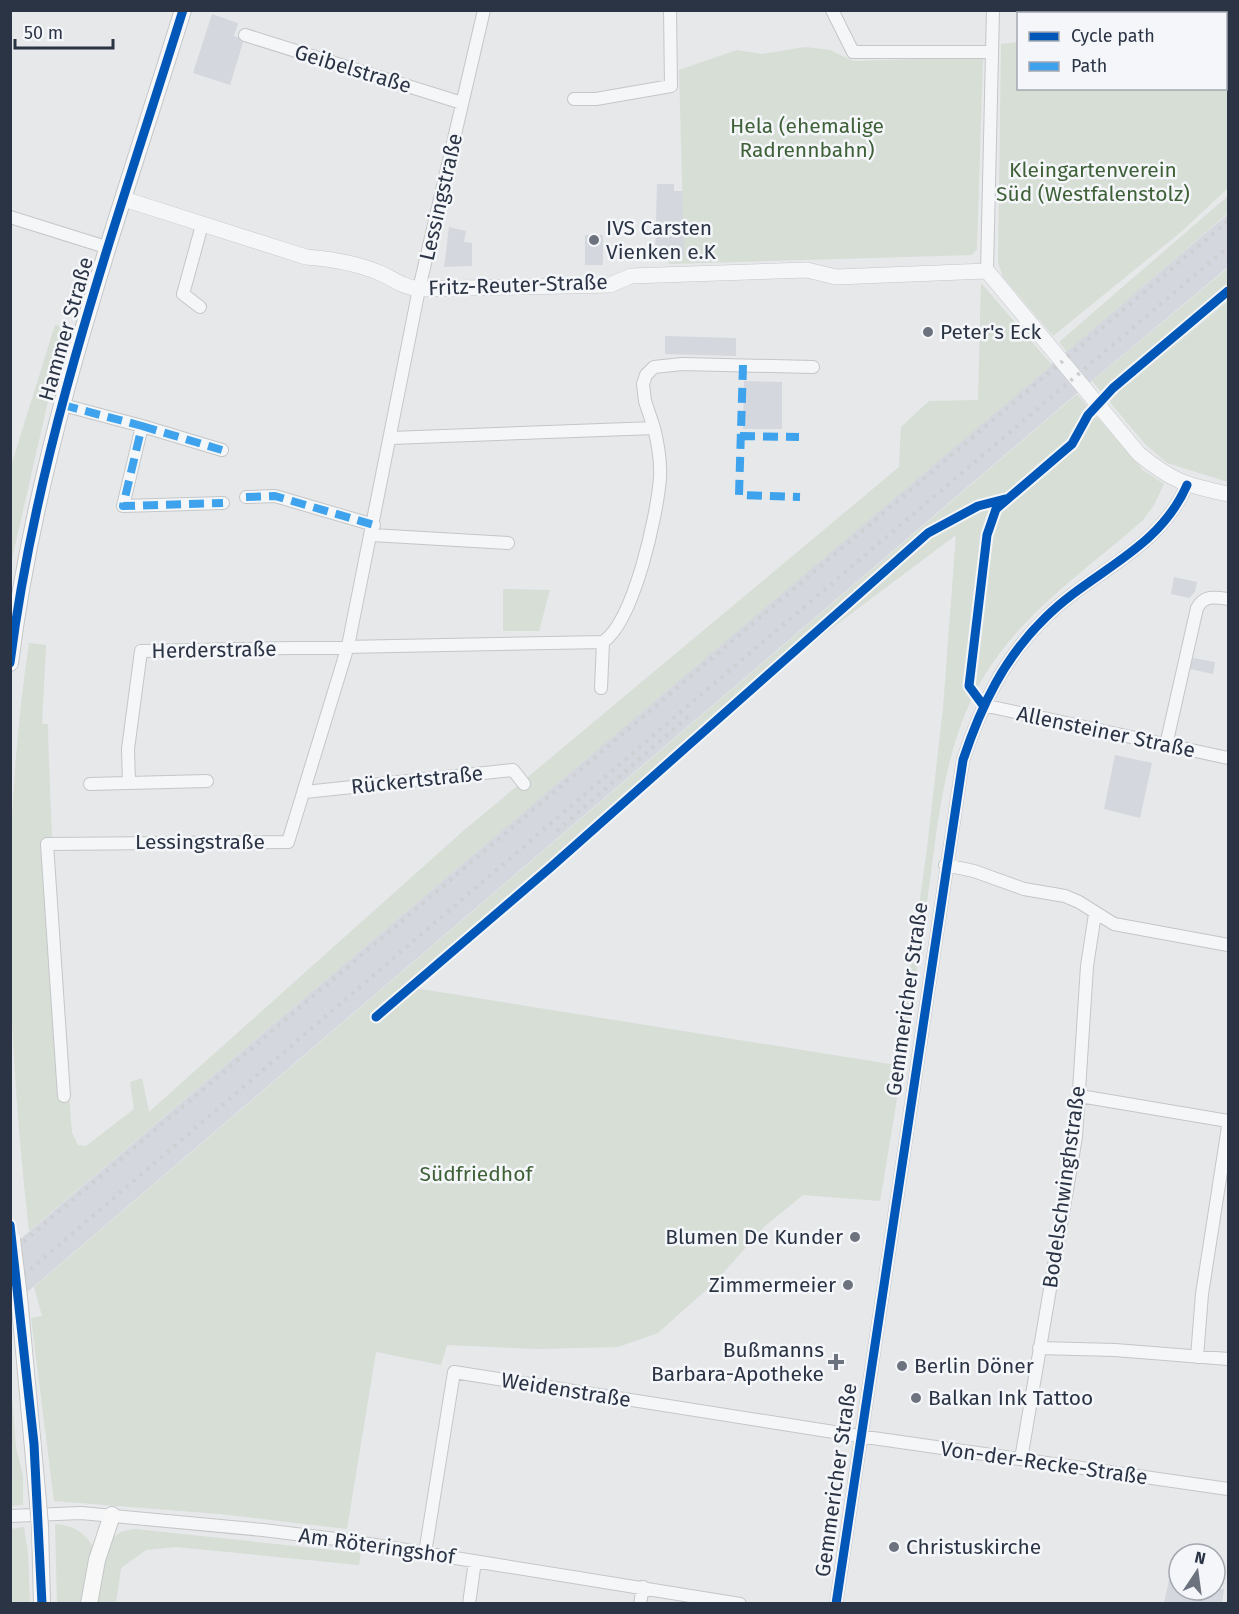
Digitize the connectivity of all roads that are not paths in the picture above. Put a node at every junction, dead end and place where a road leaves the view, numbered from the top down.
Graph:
1 (183, 10) edge
2 (483, 10) edge
3 (670, 10) edge
4 (832, 10) edge
5 (993, 10) edge
6 (245, 35) dead end
7 (992, 52) junction
8 (574, 99) dead end
9 (462, 103) junction
10 (124, 199) junction
11 (10, 217) edge
12 (202, 225) junction
13 (109, 248) junction
14 (987, 271) junction
15 (419, 290) junction
16 (200, 307) dead end
17 (813, 367) dead end
18 (63, 405) junction
19 (142, 426) junction
20 (654, 428) junction
21 (391, 438) junction
22 (222, 450) dead end
23 (1187, 485) junction
24 (1228, 494) edge
25 (246, 497) dead end
26 (223, 503) dead end
27 (373, 530) junction
28 (508, 543) dead end
29 (1228, 599) edge
30 (603, 642) junction
31 (348, 646) junction
32 (10, 663) edge
33 (601, 688) dead end
34 (983, 705) junction
35 (1166, 745) junction
36 (1228, 758) edge
37 (207, 781) dead end
38 (129, 783) junction
39 (90, 784) dead end
40 (524, 784) dead end
41 (305, 792) junction
42 (945, 865) junction
43 (1095, 914) junction
44 (1228, 945) edge
45 (64, 1096) dead end
46 (1080, 1096) junction
47 (1228, 1121) edge
48 (1228, 1127) edge
49 (11, 1232) edge
50 (1039, 1348) junction
51 (1197, 1357) junction
52 (1228, 1359) edge
53 (859, 1436) junction
54 (1021, 1459) junction
55 (1228, 1489) edge
56 (112, 1515) junction
57 (10, 1516) edge
58 (425, 1553) junction
59 (475, 1561) junction
60 (643, 1587) junction
61 (42, 1604) edge
62 (89, 1604) edge
63 (468, 1604) edge
64 (640, 1604) edge
65 (741, 1604) edge
66 (836, 1604) edge

1 - 10 main road, Hammer Straße
2 - 9 street, Lessingstraße
3 - 8 street
4 - 7 street
5 - 7 street
6 - 9 street, Geibelstraße
7 - 14 street
9 - 15 street, Lessingstraße
10 - 12 street, Fritz-Reuter-Straße
10 - 13 main road, Hammer Straße
11 - 13 street
12 - 15 street, Fritz-Reuter-Straße
12 - 16 street
13 - 18 main road, Hammer Straße
14 - 15 street, Fritz-Reuter-Straße
14 - 23 street
15 - 21 street, Lessingstraße
17 - 20 street
18 - 19 street
18 - 32 main road, Hammer Straße
19 - 22 street
19 - 26 street
20 - 21 street
20 - 30 street
21 - 27 street, Lessingstraße
23 - 24 street
23 - 34 street, Gemmericher Straße
25 - 27 street
27 - 28 street
27 - 31 street, Lessingstraße
29 - 35 street
30 - 31 street
30 - 33 street
31 - 38 street, Herderstraße
31 - 41 street, Lessingstraße
34 - 35 street, Allensteiner Straße
34 - 42 street, Gemmericher Straße
35 - 36 street, Allensteiner Straße
37 - 38 street
38 - 39 street
40 - 41 street, Rückertstraße
41 - 45 street, Lessingstraße
42 - 43 street
42 - 53 street, Gemmericher Straße
43 - 44 street
43 - 46 street, Bodelschwinghstraße
46 - 47 street
46 - 50 street, Bodelschwinghstraße
48 - 51 street
49 - 61 main road, bridge
50 - 51 street
50 - 54 street, Bodelschwinghstraße
51 - 52 street
53 - 54 street, Von-der-Recke-Straße
53 - 58 street, Weidenstraße
53 - 66 street, Gemmericher Straße
54 - 55 street, Von-der-Recke-Straße
56 - 57 street, Am Röteringshof
56 - 58 street, Am Röteringshof
56 - 62 main road
58 - 59 street, Am Röteringshof
59 - 60 street, Am Röteringshof
59 - 63 street
60 - 64 street
60 - 65 street, Am Röteringshof

